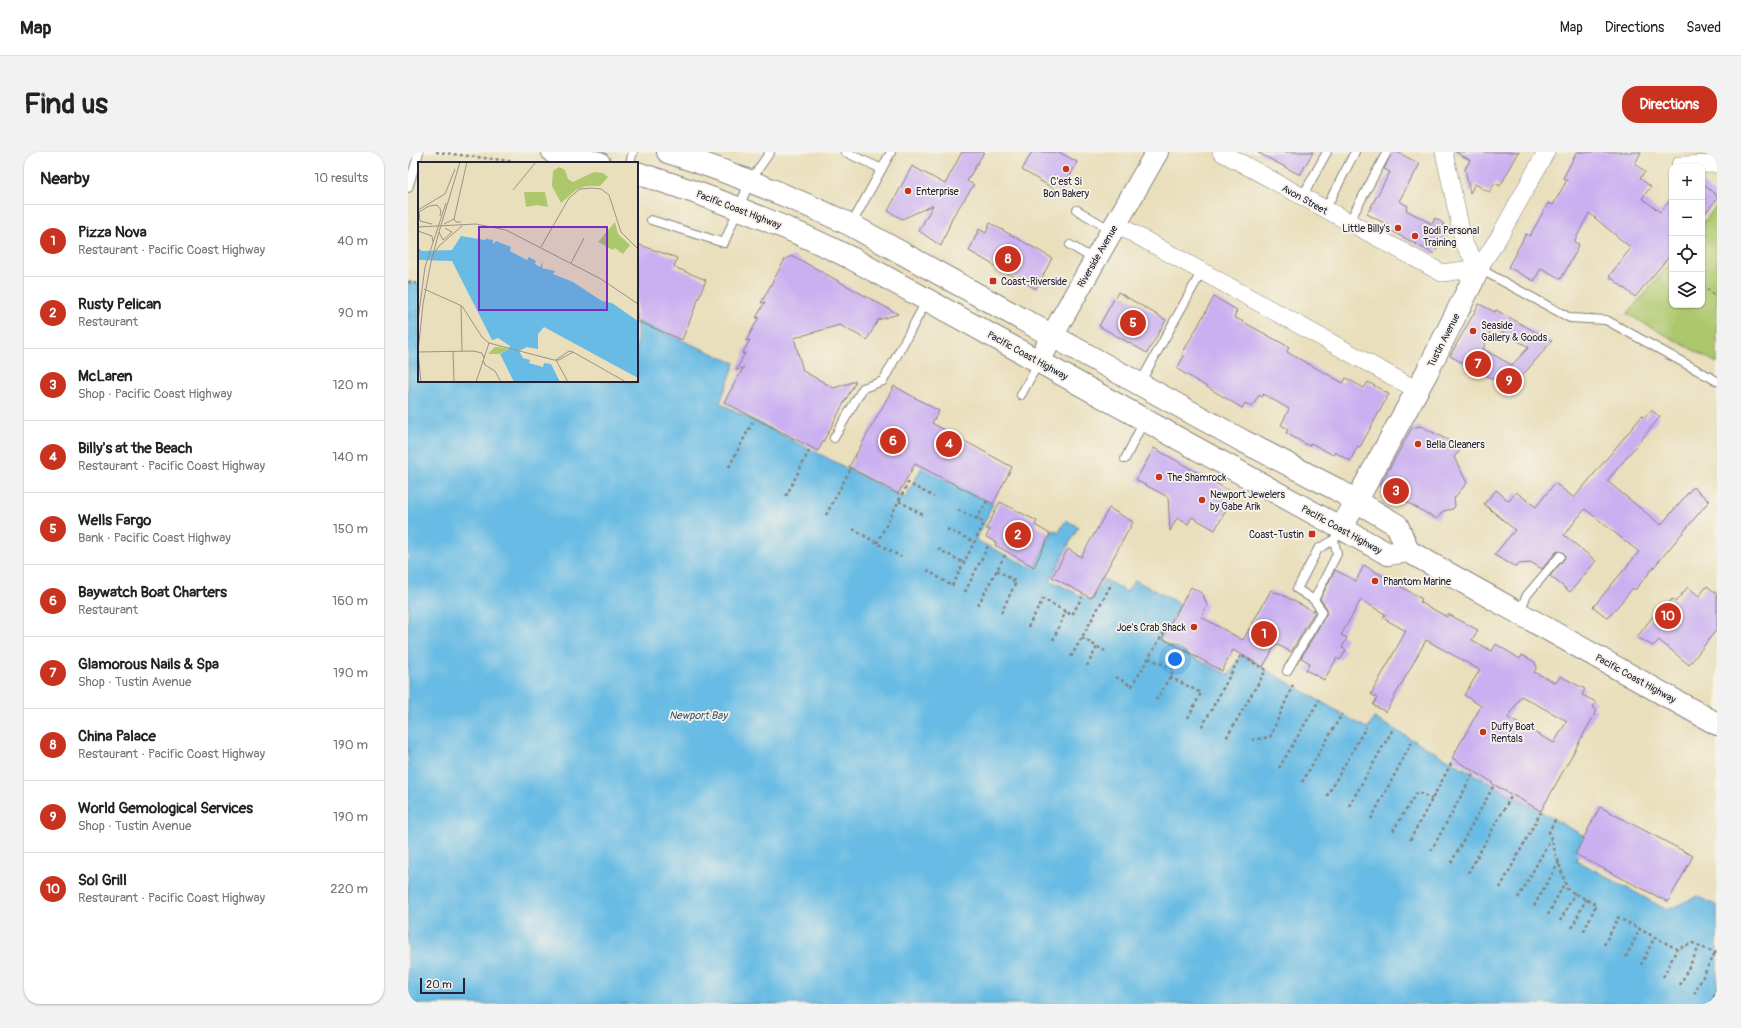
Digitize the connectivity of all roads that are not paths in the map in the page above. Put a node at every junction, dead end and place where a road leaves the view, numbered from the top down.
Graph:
1 (419, 152) edge
2 (553, 152) edge
3 (633, 152) edge
4 (668, 152) edge
5 (770, 152) edge
6 (845, 152) edge
7 (891, 152) edge
8 (1157, 152) edge
9 (1220, 152) edge
10 (1327, 152) edge
11 (1355, 152) edge
12 (1387, 152) edge
13 (1444, 152) edge
14 (1546, 152) edge
15 (595, 162) edge
16 (630, 162) edge
17 (1717, 164) edge
18 (1705, 165) edge
19 (882, 169) junction
20 (638, 173) edge
21 (750, 181) junction
22 (408, 188) edge
23 (1302, 197) junction
24 (739, 208) junction
25 (1077, 210) dead end
26 (1326, 210) junction
27 (651, 220) dead end
28 (1349, 222) junction
29 (851, 225) junction
30 (1114, 227) junction
31 (1070, 245) dead end
32 (1095, 260) junction
33 (1479, 268) junction
34 (1202, 271) junction
35 (927, 299) junction
36 (1052, 336) junction
37 (1039, 361) junction
38 (1717, 381) edge
39 (1140, 384) junction
40 (1417, 390) junction
41 (1021, 395) dead end
42 (1145, 420) junction
43 (834, 438) dead end
44 (1125, 459) dead end
45 (1356, 501) junction
46 (1338, 534) junction
47 (1408, 551) junction
48 (1560, 556) dead end
49 (1314, 600) junction
50 (1519, 613) junction
51 (1287, 671) dead end
52 (1717, 724) edge

1 - 22 lane
2 - 15 main road
3 - 16 lane
4 - 21 main road
5 - 21 lane
6 - 19 lane
7 - 19 lane
8 - 30 main road, Riverside Avenue
9 - 23 street, Avon Street
10 - 23 lane
11 - 26 lane
12 - 28 lane
13 - 33 street
14 - 33 street, Tustin Avenue
17 - 18 street
19 - 29 lane
20 - 24 main road, Pacific Coast Highway
21 - 24 lane
21 - 29 main road
23 - 26 street, Avon Street
24 - 27 lane
24 - 35 main road, Pacific Coast Highway
25 - 30 lane
26 - 28 street, Avon Street
28 - 33 street, Avon Street
29 - 36 main road
30 - 32 main road, Riverside Avenue
30 - 34 street
31 - 32 lane
32 - 36 main road, Riverside Avenue
33 - 38 lane
33 - 40 main road, Tustin Avenue
34 - 39 lane
34 - 40 street
35 - 37 main road, Pacific Coast Highway
35 - 43 lane
36 - 37 main road, Riverside Avenue
36 - 39 main road
37 - 41 lane
37 - 42 main road, Pacific Coast Highway
39 - 45 main road
40 - 45 main road, Tustin Avenue
42 - 44 lane
42 - 46 main road, Pacific Coast Highway
45 - 46 main road, Tustin Avenue
45 - 47 main road
46 - 47 main road, Pacific Coast Highway
46 - 49 lane
46 - 49 lane
47 - 50 main road, Pacific Coast Highway
48 - 50 lane
49 - 51 lane
50 - 52 main road, Pacific Coast Highway

